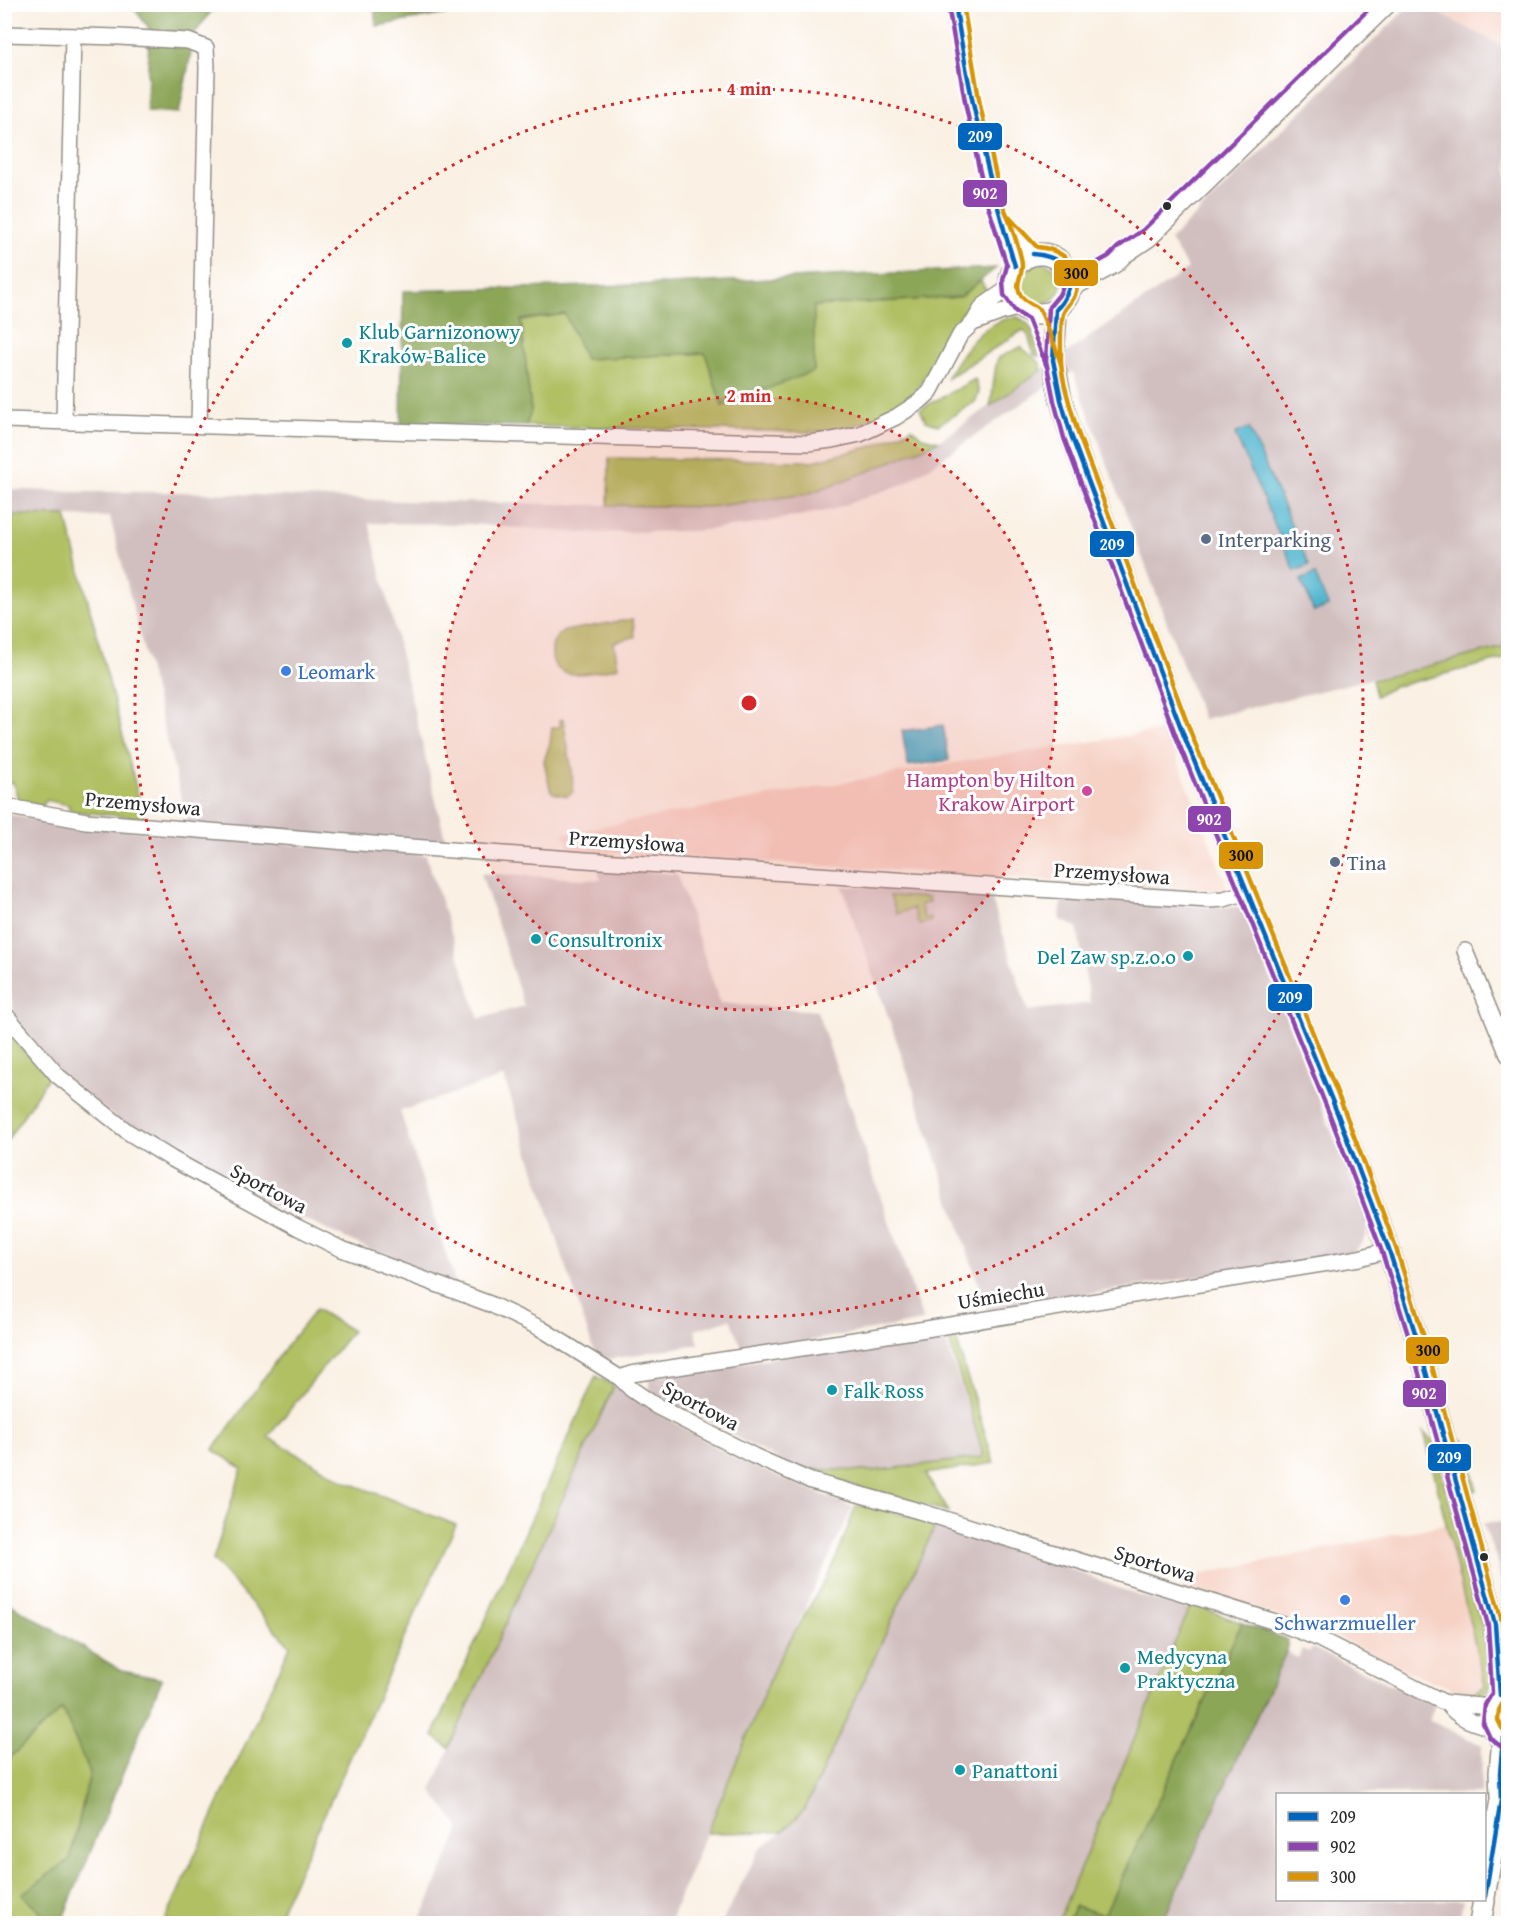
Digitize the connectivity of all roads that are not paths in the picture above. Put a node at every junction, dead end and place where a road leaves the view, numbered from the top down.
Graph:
1 (955, 4) edge
2 (1385, 4) edge
3 (4, 34) edge
4 (73, 36) junction
5 (1001, 219) junction
6 (1033, 254) junction
7 (1015, 266) junction
8 (1068, 276) junction
9 (1010, 287) junction
10 (1056, 310) junction
11 (1028, 311) junction
12 (973, 323) junction
13 (1053, 360) junction
14 (4, 420) edge
15 (64, 421) junction
16 (199, 425) junction
17 (4, 806) edge
18 (1247, 892) junction
19 (1465, 951) dead end
20 (4, 1013) edge
21 (1509, 1055) edge
22 (1389, 1250) junction
23 (620, 1378) junction
24 (1497, 1636) junction
25 (1509, 1659) edge
26 (1500, 1698) edge
27 (1447, 1703) junction
28 (1501, 1736) edge
29 (1509, 1781) edge
30 (1501, 1800) junction
31 (1486, 1886) edge
32 (1484, 1901) edge
33 (1480, 1923) edge

1 - 5 street
2 - 8 main road
3 - 4 street
4 - 15 street
4 - 16 street
5 - 6 street
5 - 7 street
6 - 7 main road
6 - 8 main road
7 - 9 main road
8 - 10 main road
9 - 11 main road
9 - 12 street
10 - 11 main road
10 - 13 main road
11 - 12 street
11 - 13 main road
12 - 16 street
13 - 18 main road
14 - 15 street
15 - 16 street
17 - 18 street, Przemysłowa
18 - 22 main road
19 - 21 street
20 - 23 street, Sportowa
22 - 23 street, Uśmiechu
22 - 24 main road
23 - 27 street, Sportowa
24 - 25 main road
24 - 26 main road
26 - 27 street, Sportowa
26 - 28 main road
27 - 28 street, Sportowa
28 - 30 main road
29 - 30 main road
30 - 31 main road
32 - 33 main road

